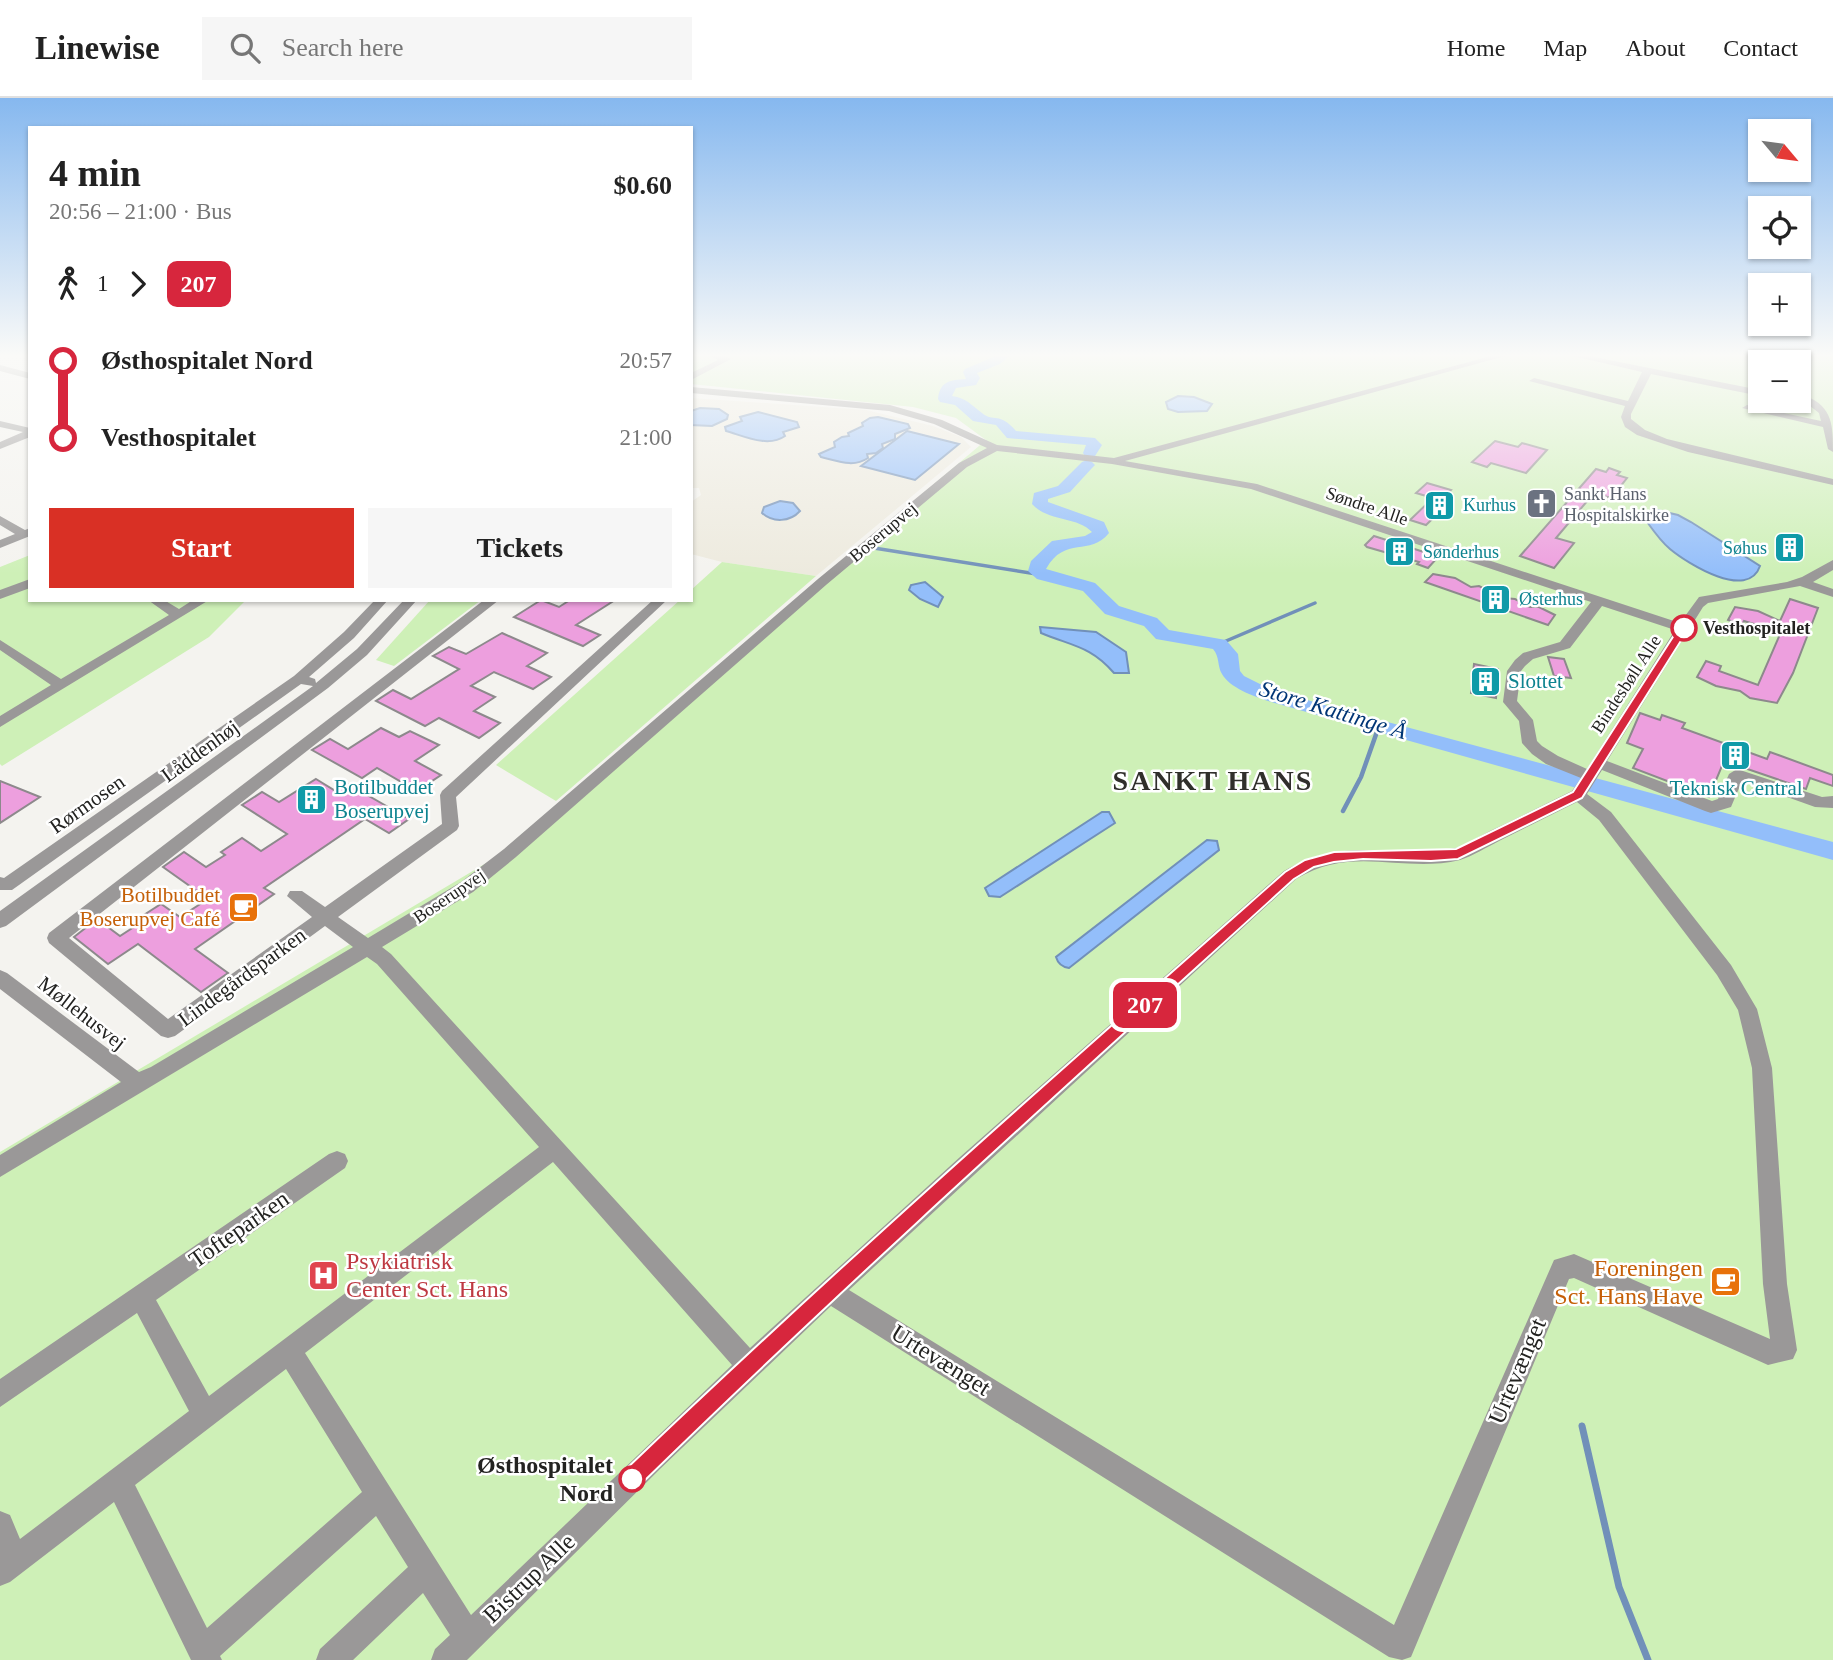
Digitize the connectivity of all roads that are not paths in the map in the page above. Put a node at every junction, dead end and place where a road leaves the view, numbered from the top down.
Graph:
1 (953, 429) edge
2 (1232, 429) edge
3 (1637, 429) edge
4 (1830, 429) edge
5 (28, 433) edge
6 (0, 446) edge
7 (995, 448) junction
8 (1833, 449) edge
9 (1114, 461) junction
10 (1833, 482) edge
11 (0, 520) edge
12 (27, 533) edge
13 (0, 544) edge
14 (1833, 564) edge
15 (1801, 583) junction
16 (28, 584) edge
17 (1833, 593) edge
18 (0, 595) edge
19 (157, 602) edge
20 (200, 602) edge
21 (380, 602) edge
22 (409, 602) edge
23 (490, 602) edge
24 (659, 602) edge
25 (1598, 602) junction
26 (179, 615) junction
27 (1684, 629) junction
28 (0, 644) edge
29 (299, 679) junction
30 (61, 685) junction
31 (323, 685) junction
32 (0, 722) edge
33 (1588, 778) junction
34 (1833, 802) edge
35 (0, 883) edge
36 (296, 896) dead end
37 (326, 916) junction
38 (0, 921) edge
39 (370, 947) junction
40 (0, 978) edge
41 (137, 1082) junction
42 (554, 1148) junction
43 (337, 1161) dead end
44 (0, 1167) edge
45 (829, 1291) junction
46 (141, 1296) junction
47 (290, 1352) junction
48 (749, 1364) junction
49 (0, 1394) edge
50 (206, 1416) junction
51 (119, 1482) junction
52 (379, 1495) junction
53 (0, 1525) edge
54 (7, 1567) edge
55 (426, 1570) junction
56 (468, 1638) junction
57 (205, 1656) edge
58 (331, 1660) edge
59 (446, 1660) edge

1 - 7 street
2 - 9 street
3 - 10 street
4 - 8 street
5 - 6 street
7 - 9 street
7 - 39 street, Boserupvej
9 - 25 street, Søndre Alle
11 - 12 street
12 - 13 street
14 - 15 street, Bindesbøll Alle
15 - 17 street
15 - 27 street, Bindesbøll Alle
16 - 18 street
19 - 26 street
20 - 26 street
21 - 29 street, Rørmosen
22 - 31 street, Låddenhøj
23 - 37 street, Lindegårdsparken
24 - 37 street, Lindegårdsparken
25 - 27 street, Søndre Alle
25 - 33 street
26 - 30 street
27 - 33 street, Bindesbøll Alle
28 - 30 street
29 - 31 street
29 - 35 street, Rørmosen
30 - 32 street
31 - 38 street, Låddenhøj
33 - 34 street, Bindesbøll Alle
33 - 45 street, Bistrup Alle
33 - 45 street, Urtevænget
36 - 37 street
37 - 39 street
39 - 41 street, Boserupvej
39 - 42 street
40 - 41 street, Møllehusvej
41 - 44 street, Boserupvej
42 - 47 street
42 - 48 street
43 - 46 street, Tofteparken
45 - 48 street, Bistrup Alle
46 - 49 street, Tofteparken
46 - 50 street
47 - 50 street
47 - 52 street
48 - 56 street, Bistrup Alle
50 - 51 street
51 - 54 street
51 - 57 street
52 - 55 street
52 - 57 street
53 - 54 street
55 - 56 street
55 - 58 street
56 - 59 street, Bistrup Alle

